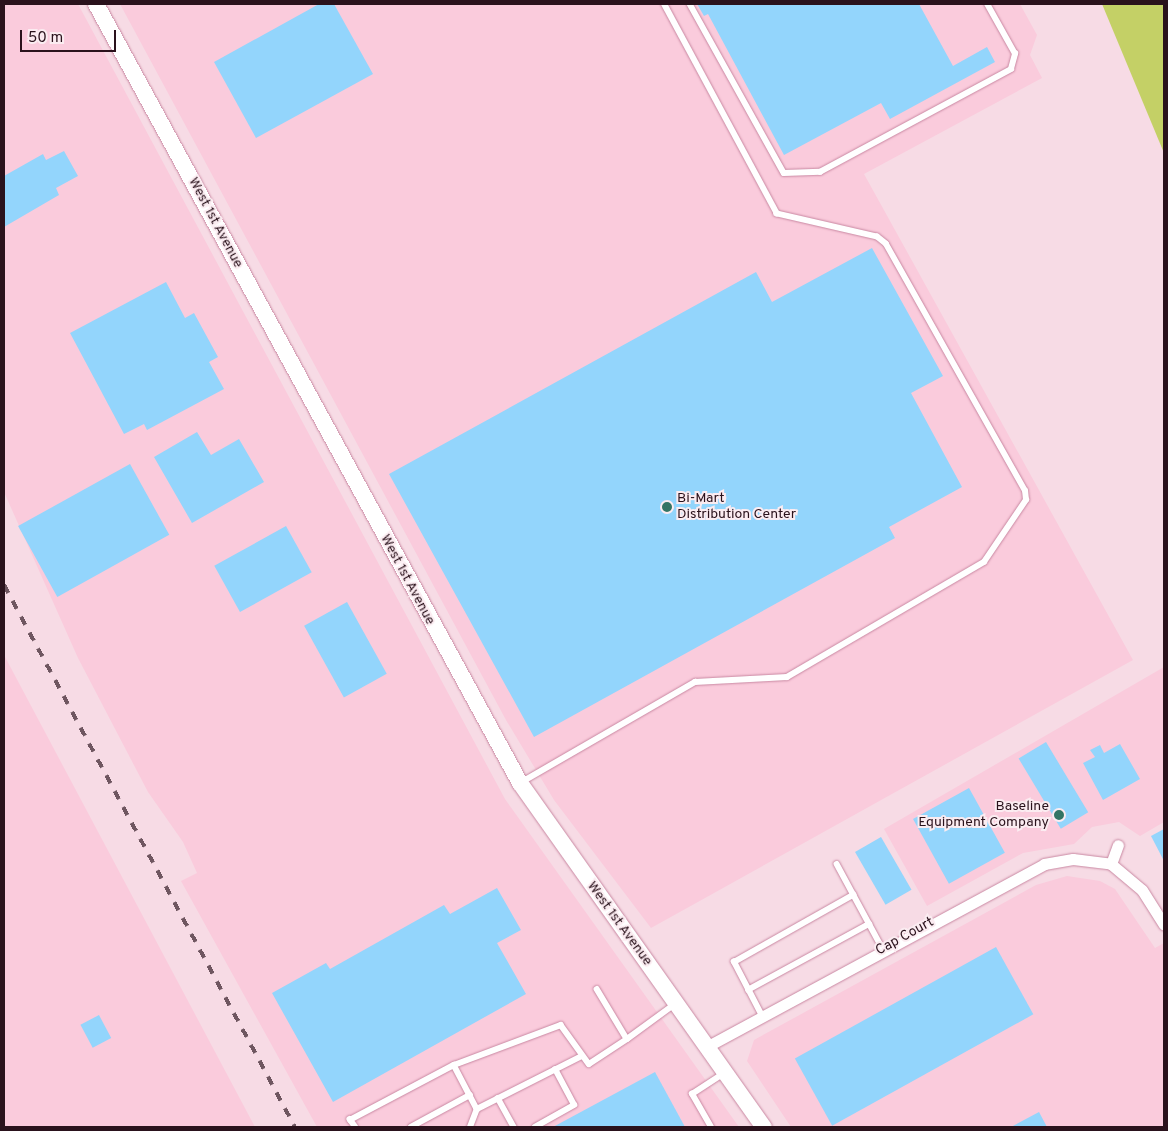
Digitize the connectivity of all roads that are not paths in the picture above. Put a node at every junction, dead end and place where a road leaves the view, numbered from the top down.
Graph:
1 (96, 4) edge
2 (664, 4) edge
3 (690, 4) edge
4 (988, 4) edge
5 (520, 782) junction
6 (1118, 846) dead end
7 (836, 864) dead end
8 (1111, 864) junction
9 (854, 895) junction
10 (869, 924) junction
11 (1164, 925) edge
12 (883, 949) junction
13 (596, 989) dead end
14 (748, 990) junction
15 (676, 1002) junction
16 (762, 1016) junction
17 (627, 1039) junction
18 (708, 1046) junction
19 (580, 1057) junction
20 (454, 1065) junction
21 (555, 1070) junction
22 (726, 1072) junction
23 (470, 1095) junction
24 (498, 1098) junction
25 (477, 1109) junction
26 (355, 1127) edge
27 (411, 1127) edge
28 (470, 1127) edge
29 (514, 1127) edge
30 (535, 1127) edge
31 (711, 1127) edge
32 (764, 1127) edge

1 - 5 street, West 1st Avenue
2 - 5 lane
3 - 4 lane
5 - 15 street, West 1st Avenue
6 - 8 street
7 - 9 lane
8 - 11 street
8 - 12 street, Cap Court
9 - 10 lane
9 - 14 lane
10 - 12 lane
10 - 14 lane
12 - 16 street, Cap Court
13 - 17 lane
14 - 16 lane
15 - 17 lane
15 - 18 street, West 1st Avenue
16 - 18 street, Cap Court
17 - 19 lane
18 - 22 street, West 1st Avenue
19 - 20 lane
19 - 21 lane
20 - 23 lane
20 - 26 lane
21 - 24 lane
21 - 30 lane
22 - 31 lane
22 - 32 street, West 1st Avenue
23 - 25 lane
23 - 27 lane
24 - 25 lane
24 - 29 lane
25 - 28 lane

